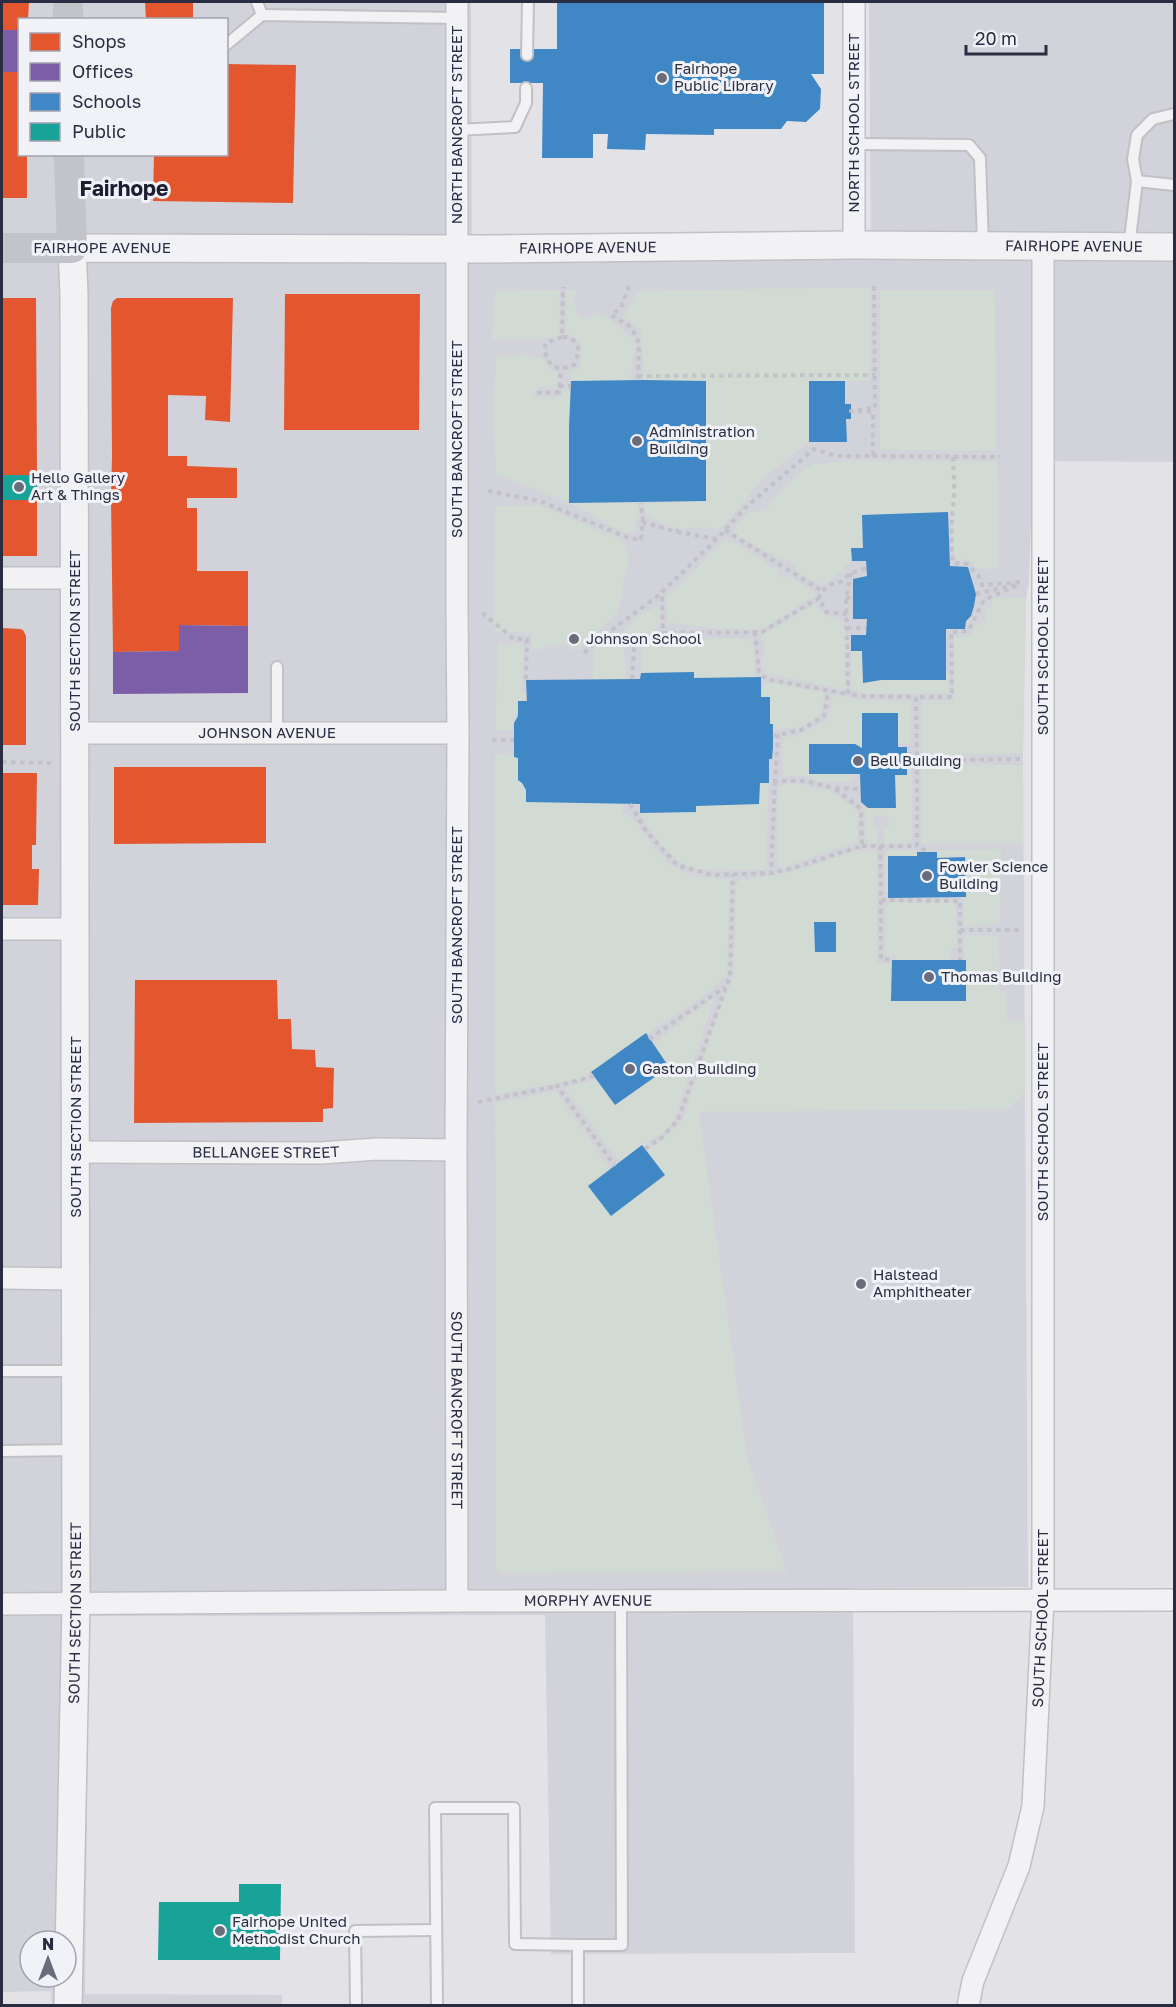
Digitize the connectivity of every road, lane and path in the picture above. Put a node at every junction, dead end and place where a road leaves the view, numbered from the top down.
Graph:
1 (68, 2) edge
2 (257, 2) edge
3 (528, 2) edge
4 (854, 2) edge
5 (457, 10) edge
6 (262, 15) junction
7 (68, 18) edge
8 (228, 43) edge
9 (527, 55) dead end
10 (526, 88) dead end
11 (1174, 114) edge
12 (457, 130) junction
13 (854, 144) junction
14 (69, 156) edge
15 (1137, 181) junction
16 (1174, 185) edge
17 (854, 245) junction
18 (984, 247) junction
19 (2, 248) edge
20 (72, 248) junction
21 (1043, 248) junction
22 (1129, 248) junction
23 (1174, 248) edge
24 (457, 249) junction
25 (563, 286) dead end
26 (629, 286) dead end
27 (874, 286) dead end
28 (562, 337) junction
29 (561, 369) junction
30 (875, 375) junction
31 (560, 386) junction
32 (571, 386) dead end
33 (537, 393) dead end
34 (873, 456) junction
35 (953, 457) junction
36 (1000, 457) dead end
37 (488, 491) dead end
38 (640, 503) dead end
39 (642, 522) junction
40 (725, 530) junction
41 (717, 539) junction
42 (867, 568) dead end
43 (851, 573) junction
44 (2, 578) edge
45 (74, 578) junction
46 (1029, 581) junction
47 (822, 591) junction
48 (662, 592) junction
49 (976, 594) dead end
50 (819, 598) junction
51 (846, 598) junction
52 (853, 598) dead end
53 (482, 613) dead end
54 (847, 614) junction
55 (847, 628) junction
56 (866, 628) dead end
57 (755, 632) junction
58 (663, 633) junction
59 (598, 640) junction
60 (645, 643) junction
61 (584, 653) dead end
62 (277, 667) dead end
63 (632, 679) dead end
64 (526, 680) dead end
65 (828, 691) junction
66 (848, 694) junction
67 (916, 697) junction
68 (277, 733) junction
69 (458, 733) junction
70 (75, 734) junction
71 (514, 740) dead end
72 (492, 741) dead end
73 (907, 754) dead end
74 (917, 754) junction
75 (1023, 759) dead end
76 (917, 761) junction
77 (2, 762) edge
78 (75, 763) junction
79 (776, 781) junction
80 (834, 788) junction
81 (861, 789) dead end
82 (630, 804) dead end
83 (862, 846) junction
84 (880, 846) junction
85 (917, 846) junction
86 (928, 852) dead end
87 (771, 873) junction
88 (733, 874) junction
89 (881, 900) junction
90 (2, 929) edge
91 (76, 929) junction
92 (960, 930) junction
93 (1024, 930) dead end
94 (892, 960) dead end
95 (960, 960) dead end
96 (726, 987) junction
97 (650, 1039) dead end
98 (594, 1076) dead end
99 (557, 1086) junction
100 (473, 1103) dead end
101 (645, 1149) dead end
102 (456, 1150) junction
103 (76, 1152) junction
104 (615, 1166) dead end
105 (2, 1278) edge
106 (75, 1280) junction
107 (2, 1371) edge
108 (75, 1371) junction
109 (76, 1450) junction
110 (2, 1451) edge
111 (621, 1600) junction
112 (1043, 1600) junction
113 (1174, 1600) edge
114 (457, 1601) junction
115 (2, 1604) edge
116 (76, 1604) junction
117 (436, 1930) junction
118 (578, 1945) junction
119 (68, 2006) edge
120 (356, 2006) edge
121 (437, 2006) edge
122 (578, 2006) edge
123 (968, 2006) edge

1 - 7 main road
2 - 6 lane
3 - 9 lane
4 - 13 street, NORTH SCHOOL STREET
5 - 6 lane
5 - 12 street, NORTH BANCROFT STREET
6 - 8 lane
10 - 12 lane
11 - 15 lane
12 - 24 street, NORTH BANCROFT STREET
13 - 17 street, NORTH SCHOOL STREET
13 - 18 lane
14 - 20 main road
15 - 16 lane
15 - 22 lane
17 - 18 street, FAIRHOPE AVENUE
17 - 24 street, FAIRHOPE AVENUE
18 - 21 street, FAIRHOPE AVENUE
19 - 20 main road, FAIRHOPE AVENUE
20 - 24 street, FAIRHOPE AVENUE
20 - 45 street, SOUTH SECTION STREET
21 - 22 street, FAIRHOPE AVENUE
21 - 112 street, SOUTH SCHOOL STREET
22 - 23 street, FAIRHOPE AVENUE
24 - 69 street, SOUTH BANCROFT STREET
25 - 28 path
26 - 30 path
27 - 30 path
28 - 29 path
28 - 29 path
29 - 31 path
30 - 34 path
31 - 32 path
31 - 33 path
34 - 35 path
34 - 40 path
35 - 36 path
35 - 46 path
37 - 39 path
38 - 39 path
39 - 41 path
40 - 41 path
40 - 47 path
41 - 48 path
42 - 43 path
43 - 47 path
43 - 51 path
44 - 45 street
45 - 70 street, SOUTH SECTION STREET
46 - 49 path
46 - 67 path
47 - 50 path
48 - 58 path
48 - 59 path
50 - 54 path
50 - 57 path
51 - 52 path
51 - 54 path
53 - 64 path
54 - 55 path
55 - 56 path
55 - 66 path
57 - 58 path
57 - 65 path
58 - 60 path
59 - 60 path
59 - 61 path
60 - 63 path
62 - 68 lane
65 - 66 path
65 - 79 path
66 - 67 path
67 - 74 path
68 - 69 street, JOHNSON AVENUE
68 - 70 street, JOHNSON AVENUE
69 - 102 street, SOUTH BANCROFT STREET
70 - 78 street, SOUTH SECTION STREET
71 - 72 path
73 - 74 path
74 - 76 path
75 - 76 path
76 - 85 path
77 - 78 path
78 - 91 street, SOUTH SECTION STREET
79 - 80 path
79 - 87 path
80 - 81 path
80 - 83 path
82 - 88 path
83 - 84 path
83 - 87 path
84 - 85 path
84 - 89 path
85 - 86 path
87 - 88 path
88 - 96 path
89 - 92 path
89 - 94 path
90 - 91 street
91 - 103 street, SOUTH SECTION STREET
92 - 93 path
92 - 95 path
96 - 97 path
96 - 101 path
98 - 99 path
99 - 100 path
99 - 104 path
102 - 103 street, BELLANGEE STREET
102 - 114 street, SOUTH BANCROFT STREET
103 - 106 street, SOUTH SECTION STREET
105 - 106 street
106 - 108 street, SOUTH SECTION STREET
107 - 108 lane
108 - 109 street, SOUTH SECTION STREET
109 - 110 lane
109 - 116 street, SOUTH SECTION STREET
111 - 112 street, MORPHY AVENUE
111 - 114 street, MORPHY AVENUE
111 - 118 lane
112 - 113 street, MORPHY AVENUE
112 - 123 street, SOUTH SCHOOL STREET
114 - 116 street, MORPHY AVENUE
115 - 116 street, MORPHY AVENUE
116 - 119 street, SOUTH SECTION STREET
117 - 118 lane
117 - 120 lane
117 - 121 lane
118 - 122 lane

